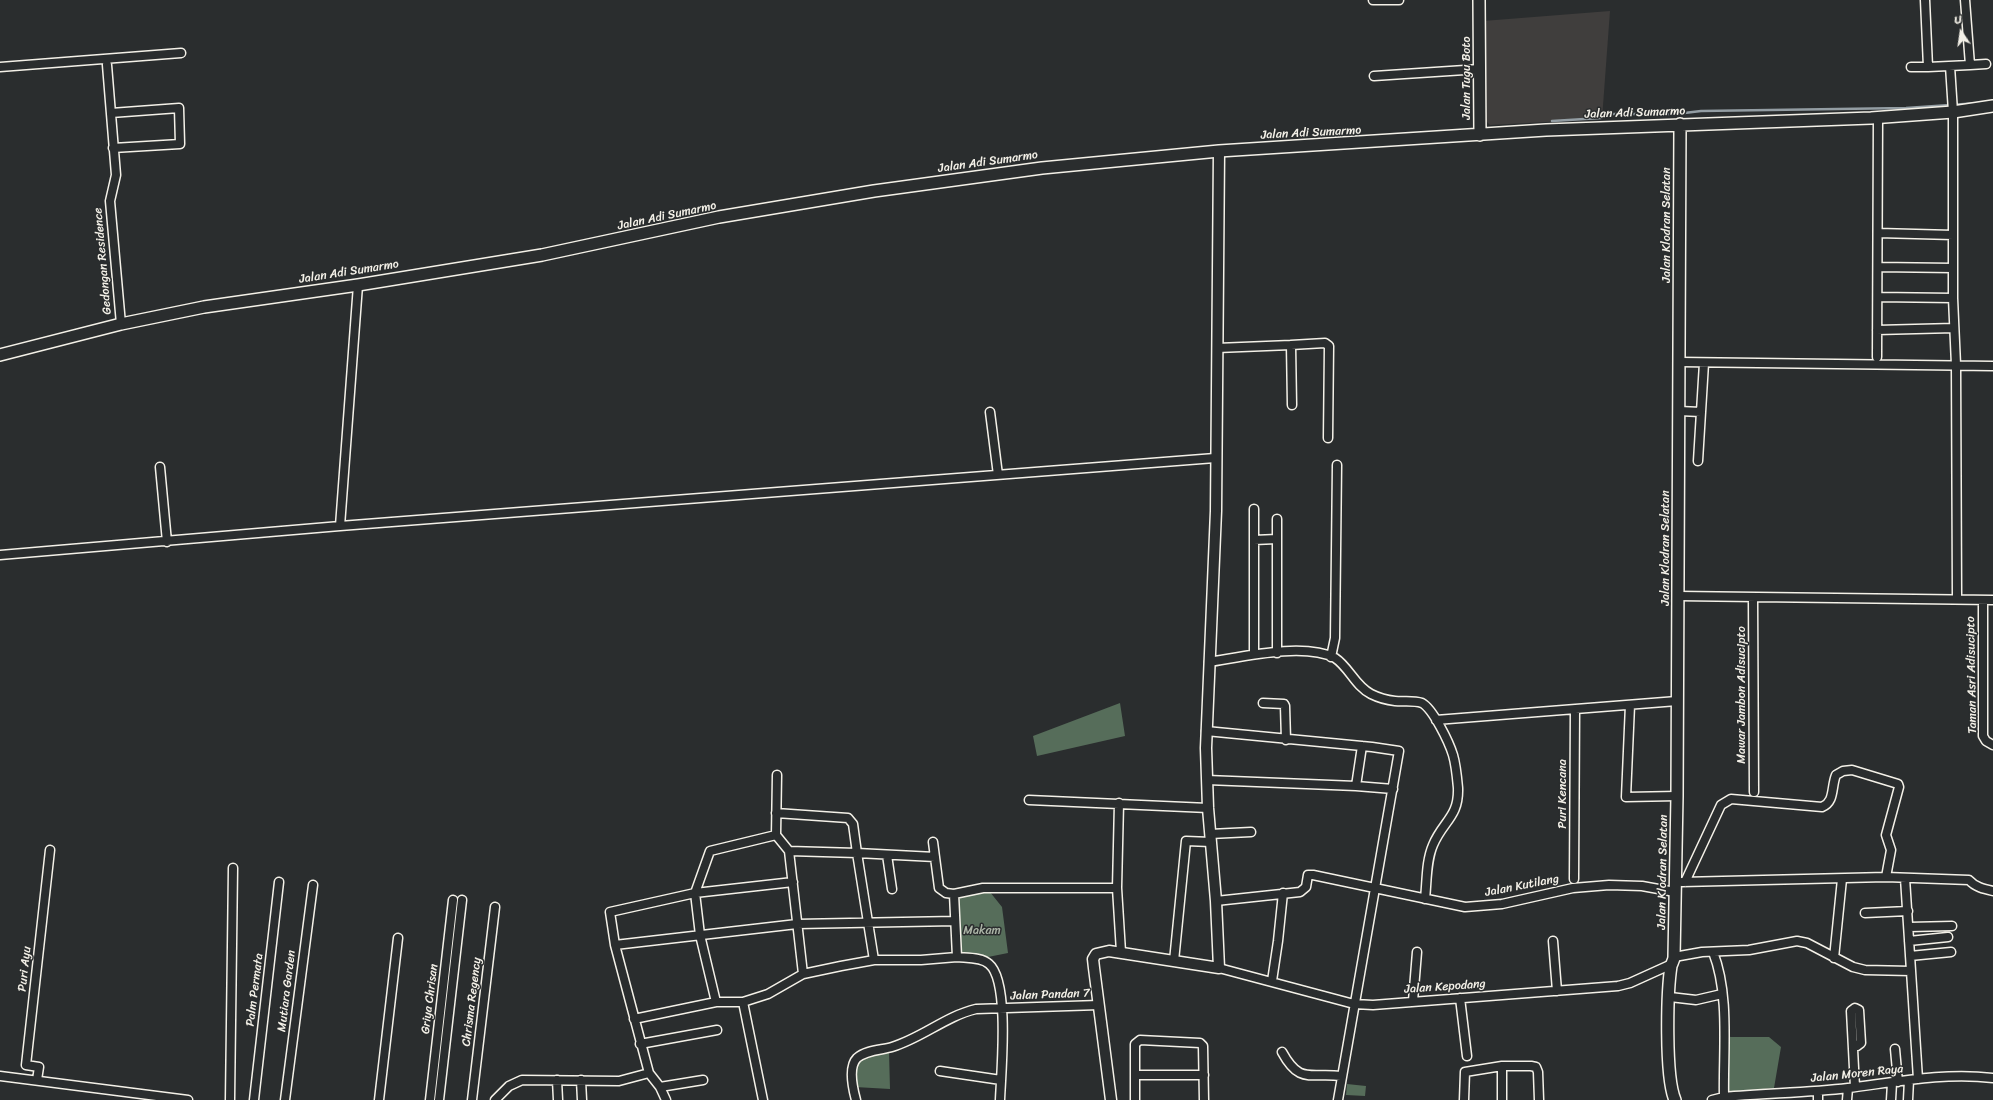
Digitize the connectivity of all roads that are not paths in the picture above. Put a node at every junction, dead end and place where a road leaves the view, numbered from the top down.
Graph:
1 (1373, 0) edge
2 (1398, 0) edge
3 (1925, 0) edge
4 (1966, 0) edge
5 (1479, 10) edge
6 (181, 53) dead end
7 (1986, 64) dead end
8 (107, 65) dead end
9 (1970, 65) junction
10 (1950, 66) junction
11 (0, 67) edge
12 (1911, 67) dead end
13 (1928, 67) junction
14 (1480, 69) junction
15 (1374, 76) dead end
16 (1993, 106) edge
17 (1953, 107) junction
18 (111, 113) junction
19 (1878, 117) junction
20 (1680, 124) junction
21 (1480, 135) junction
22 (113, 148) junction
23 (1219, 151) junction
24 (1878, 233) junction
25 (1954, 235) junction
26 (1878, 267) junction
27 (1953, 268) junction
28 (358, 285) junction
29 (1878, 297) junction
30 (1953, 298) junction
31 (121, 324) junction
32 (1954, 328) junction
33 (1877, 330) junction
34 (1291, 345) junction
35 (1217, 348) junction
36 (0, 355) edge
37 (1877, 357) dead end
38 (1680, 362) junction
39 (1704, 363) junction
40 (1956, 365) junction
41 (1993, 366) edge
42 (1292, 405) dead end
43 (1679, 411) junction
44 (990, 412) dead end
45 (1701, 412) junction
46 (1328, 438) dead end
47 (1215, 458) junction
48 (1698, 461) dead end
49 (1337, 465) dead end
50 (160, 467) dead end
51 (998, 475) junction
52 (1254, 509) dead end
53 (1276, 519) dead end
54 (340, 526) junction
55 (1277, 539) junction
56 (1254, 540) junction
57 (167, 542) junction
58 (0, 555) edge
59 (1678, 596) junction
60 (1753, 597) junction
61 (1957, 599) junction
62 (1983, 600) junction
63 (1993, 600) edge
64 (1277, 653) junction
65 (1254, 654) junction
66 (1331, 657) junction
67 (1209, 662) junction
68 (1677, 701) junction
69 (1263, 703) dead end
70 (1630, 705) junction
71 (1575, 710) junction
72 (1436, 720) junction
73 (1206, 731) junction
74 (1286, 740) junction
75 (1993, 745) edge
76 (1362, 746) junction
77 (777, 775) dead end
78 (1207, 780) junction
79 (1356, 786) junction
80 (1393, 789) junction
81 (1754, 792) dead end
82 (1677, 796) junction
83 (1029, 800) dead end
84 (1119, 803) junction
85 (1208, 808) junction
86 (776, 813) junction
87 (1251, 832) dead end
88 (776, 835) junction
89 (1211, 838) junction
90 (933, 842) dead end
91 (50, 850) dead end
92 (789, 850) junction
93 (857, 853) junction
94 (887, 855) junction
95 (935, 857) junction
96 (233, 868) dead end
97 (1886, 877) junction
98 (1906, 878) junction
99 (1574, 879) dead end
100 (1842, 879) junction
101 (280, 882) dead end
102 (793, 882) junction
103 (313, 885) dead end
104 (1679, 886) junction
105 (1117, 888) junction
106 (1374, 888) junction
107 (892, 889) dead end
108 (1993, 891) edge
109 (695, 893) junction
110 (1283, 893) junction
111 (954, 894) junction
112 (1425, 898) junction
113 (1216, 901) junction
114 (495, 907) dead end
115 (1908, 911) junction
116 (1865, 913) dead end
117 (955, 921) junction
118 (869, 922) junction
119 (797, 924) junction
120 (1952, 926) dead end
121 (1909, 927) junction
122 (700, 935) junction
123 (1948, 937) dead end
124 (398, 938) dead end
125 (1553, 940) dead end
126 (1909, 941) junction
127 (615, 945) junction
128 (1121, 952) junction
129 (1417, 952) dead end
130 (1951, 952) dead end
131 (1910, 956) junction
132 (957, 957) junction
133 (1715, 958) junction
134 (1834, 958) junction
135 (874, 960) junction
136 (1174, 961) junction
137 (1219, 968) junction
138 (1672, 969) junction
139 (1911, 971) junction
140 (803, 974) junction
141 (1272, 981) junction
142 (1558, 991) junction
143 (1722, 994) junction
144 (1670, 997) junction
145 (1460, 998) junction
146 (1413, 1001) junction
147 (716, 1002) junction
148 (743, 1002) junction
149 (1354, 1004) junction
150 (1099, 1005) junction
151 (1003, 1008) junction
152 (634, 1018) junction
153 (717, 1030) dead end
154 (1854, 1043) dead end
155 (640, 1044) junction
156 (1895, 1049) dead end
157 (1282, 1052) dead end
158 (1467, 1056) dead end
159 (1502, 1066) junction
160 (940, 1071) dead end
161 (649, 1073) junction
162 (1135, 1075) junction
163 (0, 1076) edge
164 (1204, 1076) junction
165 (1993, 1078) edge
166 (1918, 1079) junction
167 (37, 1080) junction
168 (557, 1080) junction
169 (581, 1080) junction
170 (703, 1080) dead end
171 (1001, 1080) junction
172 (1340, 1080) junction
173 (1909, 1080) junction
174 (1895, 1082) junction
175 (660, 1087) junction
176 (1852, 1087) junction
177 (1818, 1091) junction
178 (1786, 1096) edge
179 (1724, 1097) junction
180 (188, 1100) edge
181 (230, 1100) edge
182 (254, 1100) edge
183 (285, 1100) edge
184 (379, 1100) edge
185 (430, 1100) edge
186 (439, 1100) edge
187 (472, 1100) edge
188 (495, 1100) edge
189 (558, 1100) edge
190 (582, 1100) edge
191 (666, 1100) edge
192 (763, 1100) edge
193 (856, 1100) edge
194 (1000, 1100) edge
195 (1111, 1100) edge
196 (1134, 1100) edge
197 (1204, 1100) edge
198 (1338, 1100) edge
199 (1464, 1100) edge
200 (1502, 1100) edge
201 (1538, 1100) edge
202 (1675, 1100) edge
203 (1712, 1100) edge
204 (1818, 1100) edge
205 (1847, 1100) edge
206 (1891, 1100) edge
207 (1908, 1100) edge

1 - 2 street
3 - 13 street
4 - 9 street
5 - 14 main road, Jalan Tugu Boto
6 - 11 street
7 - 9 street
8 - 18 street, Gedongan Residence
9 - 10 street
10 - 13 street
10 - 17 street
12 - 13 street
14 - 15 street
14 - 21 main road, Jalan Tugu Boto
16 - 17 main road, Jalan Adi Sumarmo
17 - 19 main road, Jalan Adi Sumarmo
17 - 25 street
18 - 22 street, Gedongan Residence
18 - 22 street
19 - 20 main road, Jalan Adi Sumarmo
19 - 24 street
20 - 21 main road, Jalan Adi Sumarmo
20 - 38 main road, Jalan Klodran Selatan
21 - 23 main road, Jalan Adi Sumarmo
22 - 31 street, Gedongan Residence
23 - 28 main road, Jalan Adi Sumarmo
23 - 35 street
24 - 25 street
24 - 26 street
25 - 27 street
26 - 27 street
26 - 29 street
27 - 30 street
28 - 31 main road, Jalan Adi Sumarmo
28 - 54 street
29 - 30 street
29 - 33 street
30 - 32 street
31 - 36 main road, Jalan Adi Sumarmo
32 - 33 street
32 - 40 street
33 - 37 street
34 - 35 street
34 - 42 street
34 - 46 street
35 - 47 street
38 - 39 street
38 - 43 main road, Jalan Klodran Selatan
39 - 40 street
39 - 45 street
40 - 41 street
40 - 61 street
43 - 45 street
43 - 59 main road, Jalan Klodran Selatan
44 - 51 street
45 - 48 street
47 - 51 street
47 - 67 street
49 - 66 street
50 - 57 street
51 - 54 street
52 - 56 street
53 - 55 street
54 - 57 street
55 - 56 street
55 - 64 street
56 - 65 street
57 - 58 street
59 - 60 street
59 - 68 main road, Jalan Klodran Selatan
60 - 61 street
60 - 81 street, Mawar Jambon Adisucipto
61 - 62 street
62 - 63 street
62 - 75 street, Taman Asri Adisucipto
64 - 65 street
64 - 66 street
65 - 67 street
66 - 72 street
67 - 73 street
68 - 70 street
68 - 82 main road, Jalan Klodran Selatan
69 - 74 street
70 - 71 street
70 - 82 street
71 - 72 street
71 - 99 street, Puri Kencana
72 - 112 street
73 - 74 street
73 - 78 street
74 - 76 street
76 - 79 street
76 - 80 street
77 - 86 street
78 - 79 street
78 - 85 street
79 - 80 street
80 - 106 street
82 - 104 main road, Jalan Klodran Selatan
83 - 84 street
84 - 85 street
84 - 105 street
85 - 89 street
86 - 88 street
86 - 93 street
87 - 89 street
88 - 92 street
88 - 109 street
89 - 113 street
89 - 136 street
90 - 95 street
91 - 167 street, Puri Ayu
92 - 93 street
92 - 102 street
93 - 94 street
93 - 118 street
94 - 95 street
94 - 107 street
95 - 111 street
96 - 181 street
97 - 98 street, Jalan Kutilang
97 - 100 street, Jalan Kutilang
97 - 104 street
98 - 108 street, Jalan Kutilang
98 - 115 street
100 - 104 street, Jalan Kutilang
100 - 134 street
101 - 182 street, Palm Permata
102 - 109 street
102 - 119 street
103 - 183 street, Mutiara Garden
104 - 112 street, Jalan Kutilang
104 - 138 main road, Jalan Klodran Selatan
105 - 111 street
105 - 128 street
106 - 110 street, Jalan Kutilang
106 - 112 street, Jalan Kutilang
106 - 149 street
109 - 122 street
109 - 127 street
110 - 113 street
110 - 141 street
111 - 117 street
113 - 137 street
114 - 187 street, Chrisma Regency
115 - 116 street
115 - 121 street
117 - 118 street
117 - 132 street
118 - 119 street
118 - 135 street
119 - 122 street
119 - 140 street
120 - 121 street
121 - 126 street
122 - 127 street
122 - 147 street
123 - 126 street
124 - 184 street
125 - 142 street
126 - 131 street
127 - 152 street
128 - 136 street
128 - 150 street
129 - 146 street
130 - 131 street
131 - 139 street
132 - 135 street
132 - 151 street
133 - 134 street, Jalan Kepodang
133 - 138 street, Jalan Kepodang
133 - 143 street
134 - 139 street, Jalan Kepodang
135 - 140 street
136 - 137 street
137 - 141 street, Jalan Kepodang
138 - 142 street, Jalan Kepodang
138 - 144 main road, Jalan Klodran Selatan
139 - 166 street
140 - 148 street
141 - 149 street, Jalan Kepodang
142 - 145 street, Jalan Kepodang
143 - 144 street
143 - 179 street
144 - 202 main road, Jalan Klodran Selatan
145 - 146 street, Jalan Kepodang
145 - 158 street
146 - 149 street, Jalan Kepodang
147 - 148 street
147 - 152 street
148 - 192 street
149 - 172 street
150 - 151 street, Jalan Pandan 7
150 - 195 street
151 - 171 street
151 - 193 street, Jalan Pandan 7
152 - 155 street
153 - 155 street
154 - 176 street
155 - 161 street
156 - 174 street
157 - 172 street
159 - 199 street
159 - 200 street
159 - 201 street
160 - 171 street
161 - 169 street
161 - 175 street
162 - 164 street
162 - 164 street
162 - 196 street
163 - 167 street
164 - 197 street
165 - 166 street, Jalan Moren Raya
166 - 173 street, Jalan Moren Raya
167 - 180 street
168 - 169 street
168 - 188 street
168 - 189 street
169 - 190 street
170 - 175 street
171 - 194 street
172 - 198 street
173 - 174 street, Jalan Moren Raya
173 - 207 street
174 - 176 street, Jalan Moren Raya
174 - 206 street
175 - 191 street
176 - 177 street, Jalan Moren Raya
176 - 205 street
177 - 178 street, Jalan Moren Raya
177 - 204 street
178 - 179 street, Jalan Moren Raya
179 - 203 street, Jalan Moren Raya
185 - 186 street, Griya Chrisan

